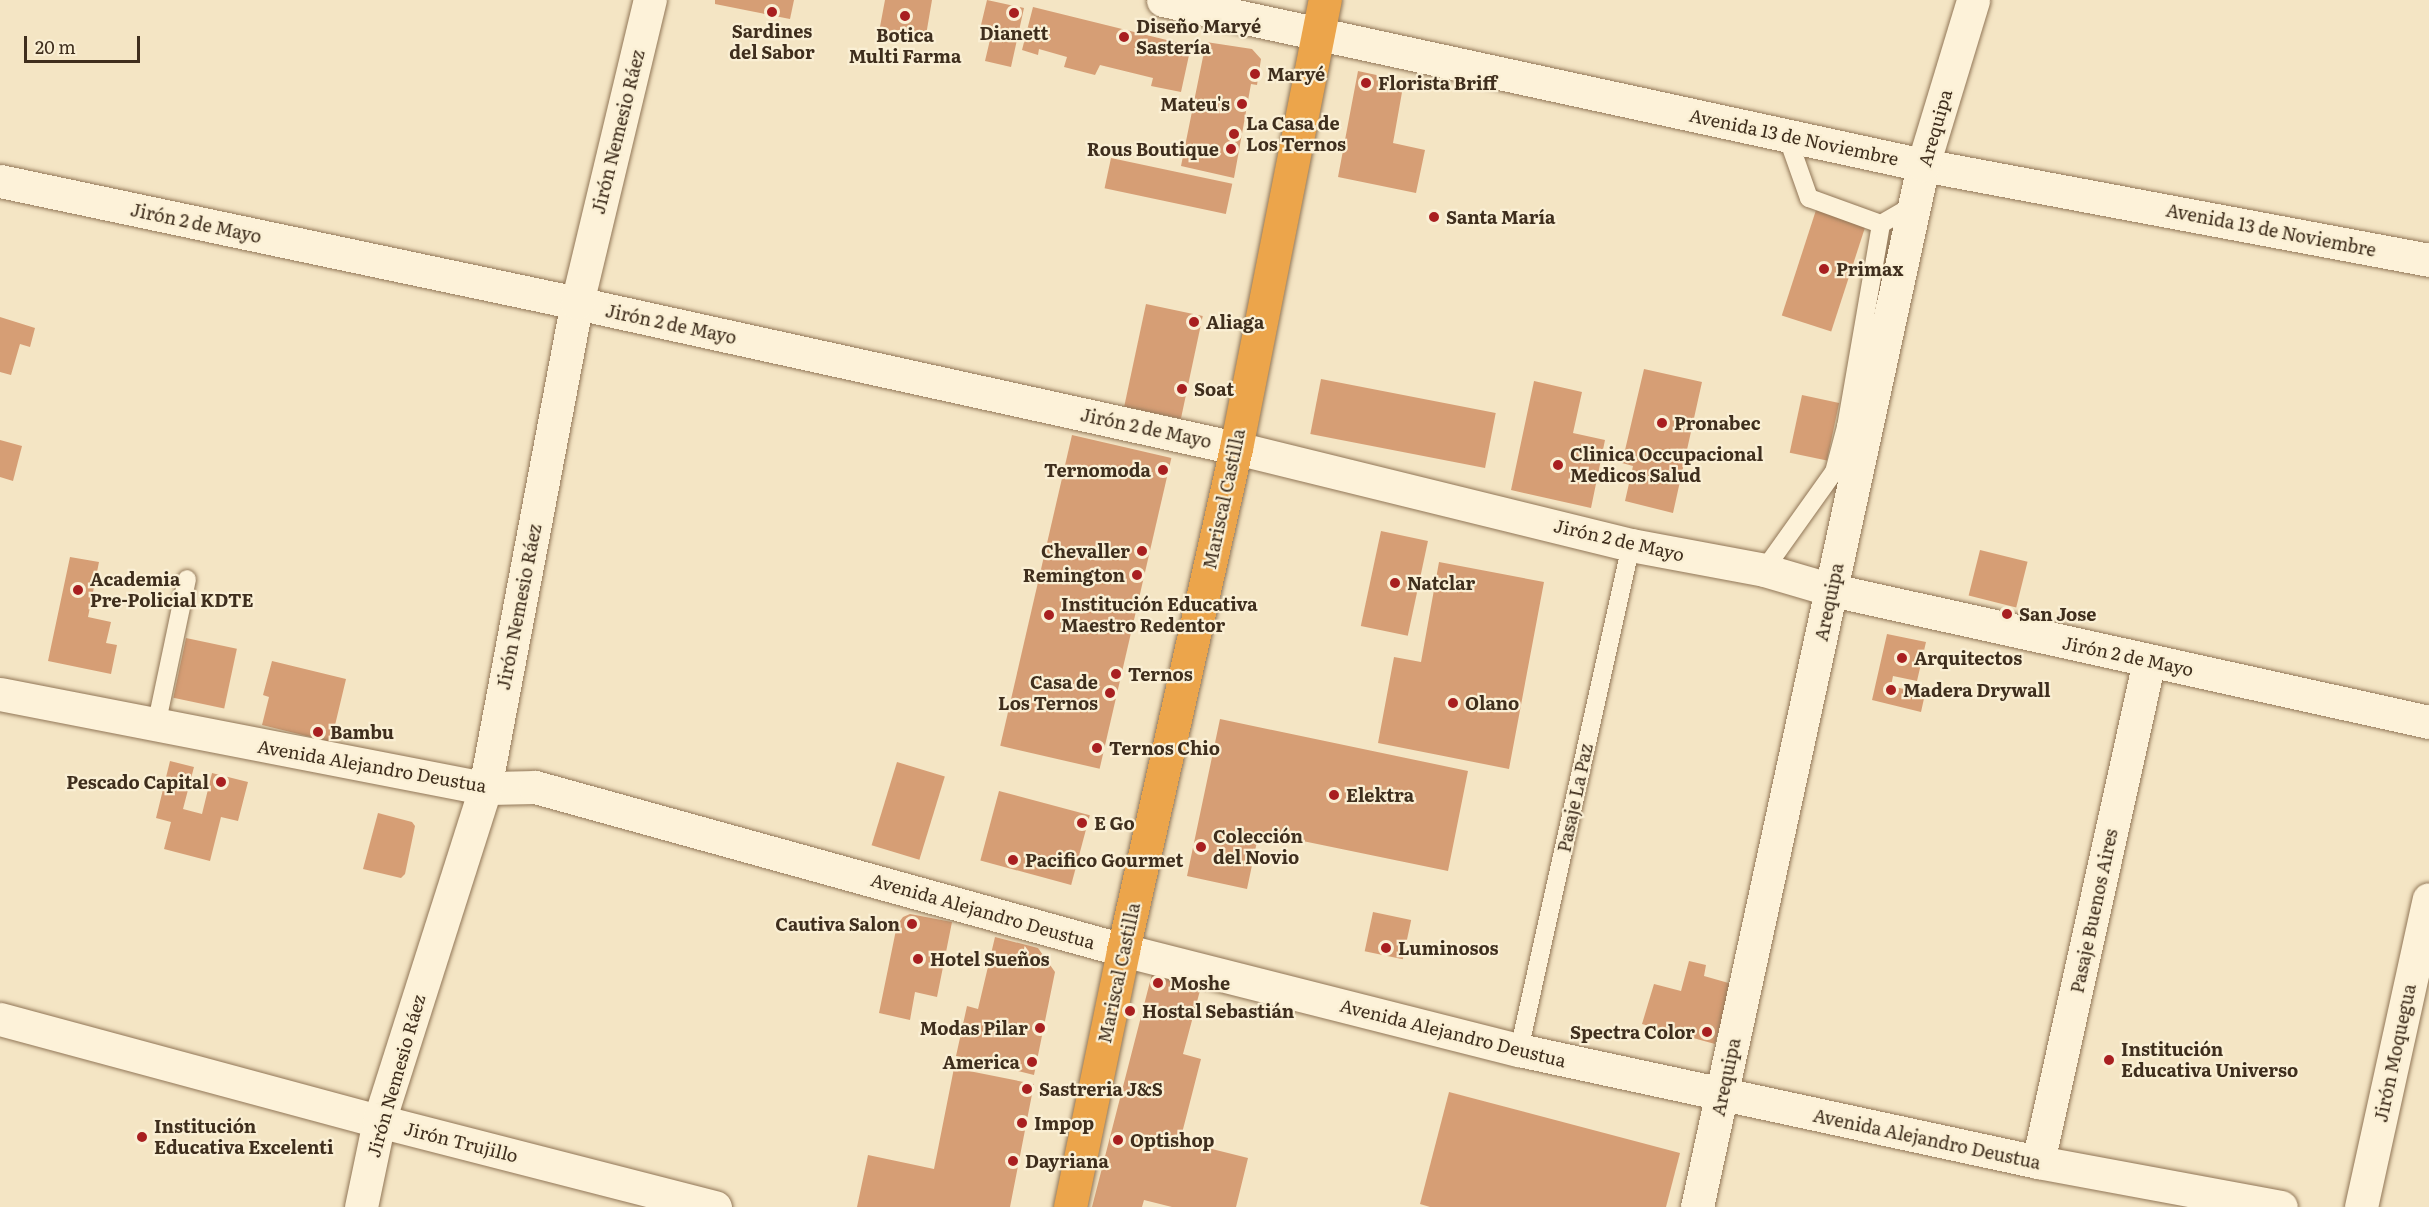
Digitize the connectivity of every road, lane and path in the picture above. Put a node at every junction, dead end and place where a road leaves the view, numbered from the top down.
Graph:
1 (650, 0) edge
2 (1162, 0) edge
3 (1325, 0) edge
4 (1973, 0) edge
5 (1317, 33) junction
6 (1787, 136) junction
7 (1923, 165) junction
8 (0, 181) edge
9 (1915, 204) junction
10 (1881, 224) junction
11 (2429, 260) edge
12 (577, 303) junction
13 (1846, 427) junction
14 (1236, 448) junction
15 (1861, 455) junction
16 (1631, 545) junction
17 (1764, 570) junction
18 (187, 579) dead end
19 (1832, 590) junction
20 (2149, 661) junction
21 (0, 694) edge
22 (2429, 722) edge
23 (156, 726) junction
24 (485, 788) junction
25 (2429, 899) edge
26 (1123, 950) junction
27 (0, 1018) edge
28 (1519, 1050) junction
29 (1722, 1095) junction
30 (379, 1121) junction
31 (2038, 1162) junction
32 (361, 1207) edge
33 (715, 1207) edge
34 (1070, 1207) edge
35 (1697, 1207) edge
36 (2281, 1207) edge
37 (2361, 1207) edge

1 - 12 street, Jirón Nemesio Ráez
2 - 5 street, Avenida 13 de Noviembre
3 - 5 highway, Mariscal Castilla
4 - 7 street, Arequipa
5 - 6 street, Avenida 13 de Noviembre
5 - 14 highway, Mariscal Castilla
6 - 7 street, Avenida 13 de Noviembre
6 - 10 lane
7 - 9 street, Arequipa
7 - 11 street, Avenida 13 de Noviembre
8 - 12 street, Jirón 2 de Mayo
9 - 10 lane
9 - 15 street, Arequipa
10 - 13 lane
12 - 14 street, Jirón 2 de Mayo
12 - 24 street, Jirón Nemesio Ráez
13 - 15 lane
13 - 17 lane
14 - 16 street, Jirón 2 de Mayo
14 - 26 highway, Mariscal Castilla
15 - 19 street, Arequipa
16 - 17 street, Jirón 2 de Mayo
16 - 28 lane, Pasaje La Paz
17 - 19 street, Jirón 2 de Mayo
18 - 23 lane
19 - 20 street, Jirón 2 de Mayo
19 - 29 street, Arequipa
20 - 22 street, Jirón 2 de Mayo
20 - 31 street, Pasaje Buenos Aires
21 - 23 street, Avenida Alejandro Deustua
23 - 24 street, Avenida Alejandro Deustua
24 - 26 street, Avenida Alejandro Deustua
24 - 30 street, Jirón Nemesio Ráez
25 - 37 street, Jirón Moquegua
26 - 28 street, Avenida Alejandro Deustua
26 - 34 highway, Mariscal Castilla
27 - 30 street, Jirón Trujillo
28 - 29 street, Avenida Alejandro Deustua
29 - 31 street, Avenida Alejandro Deustua
29 - 35 street, Arequipa
30 - 32 street, Jirón Nemesio Ráez
30 - 33 street, Jirón Trujillo
31 - 36 street, Avenida Alejandro Deustua

